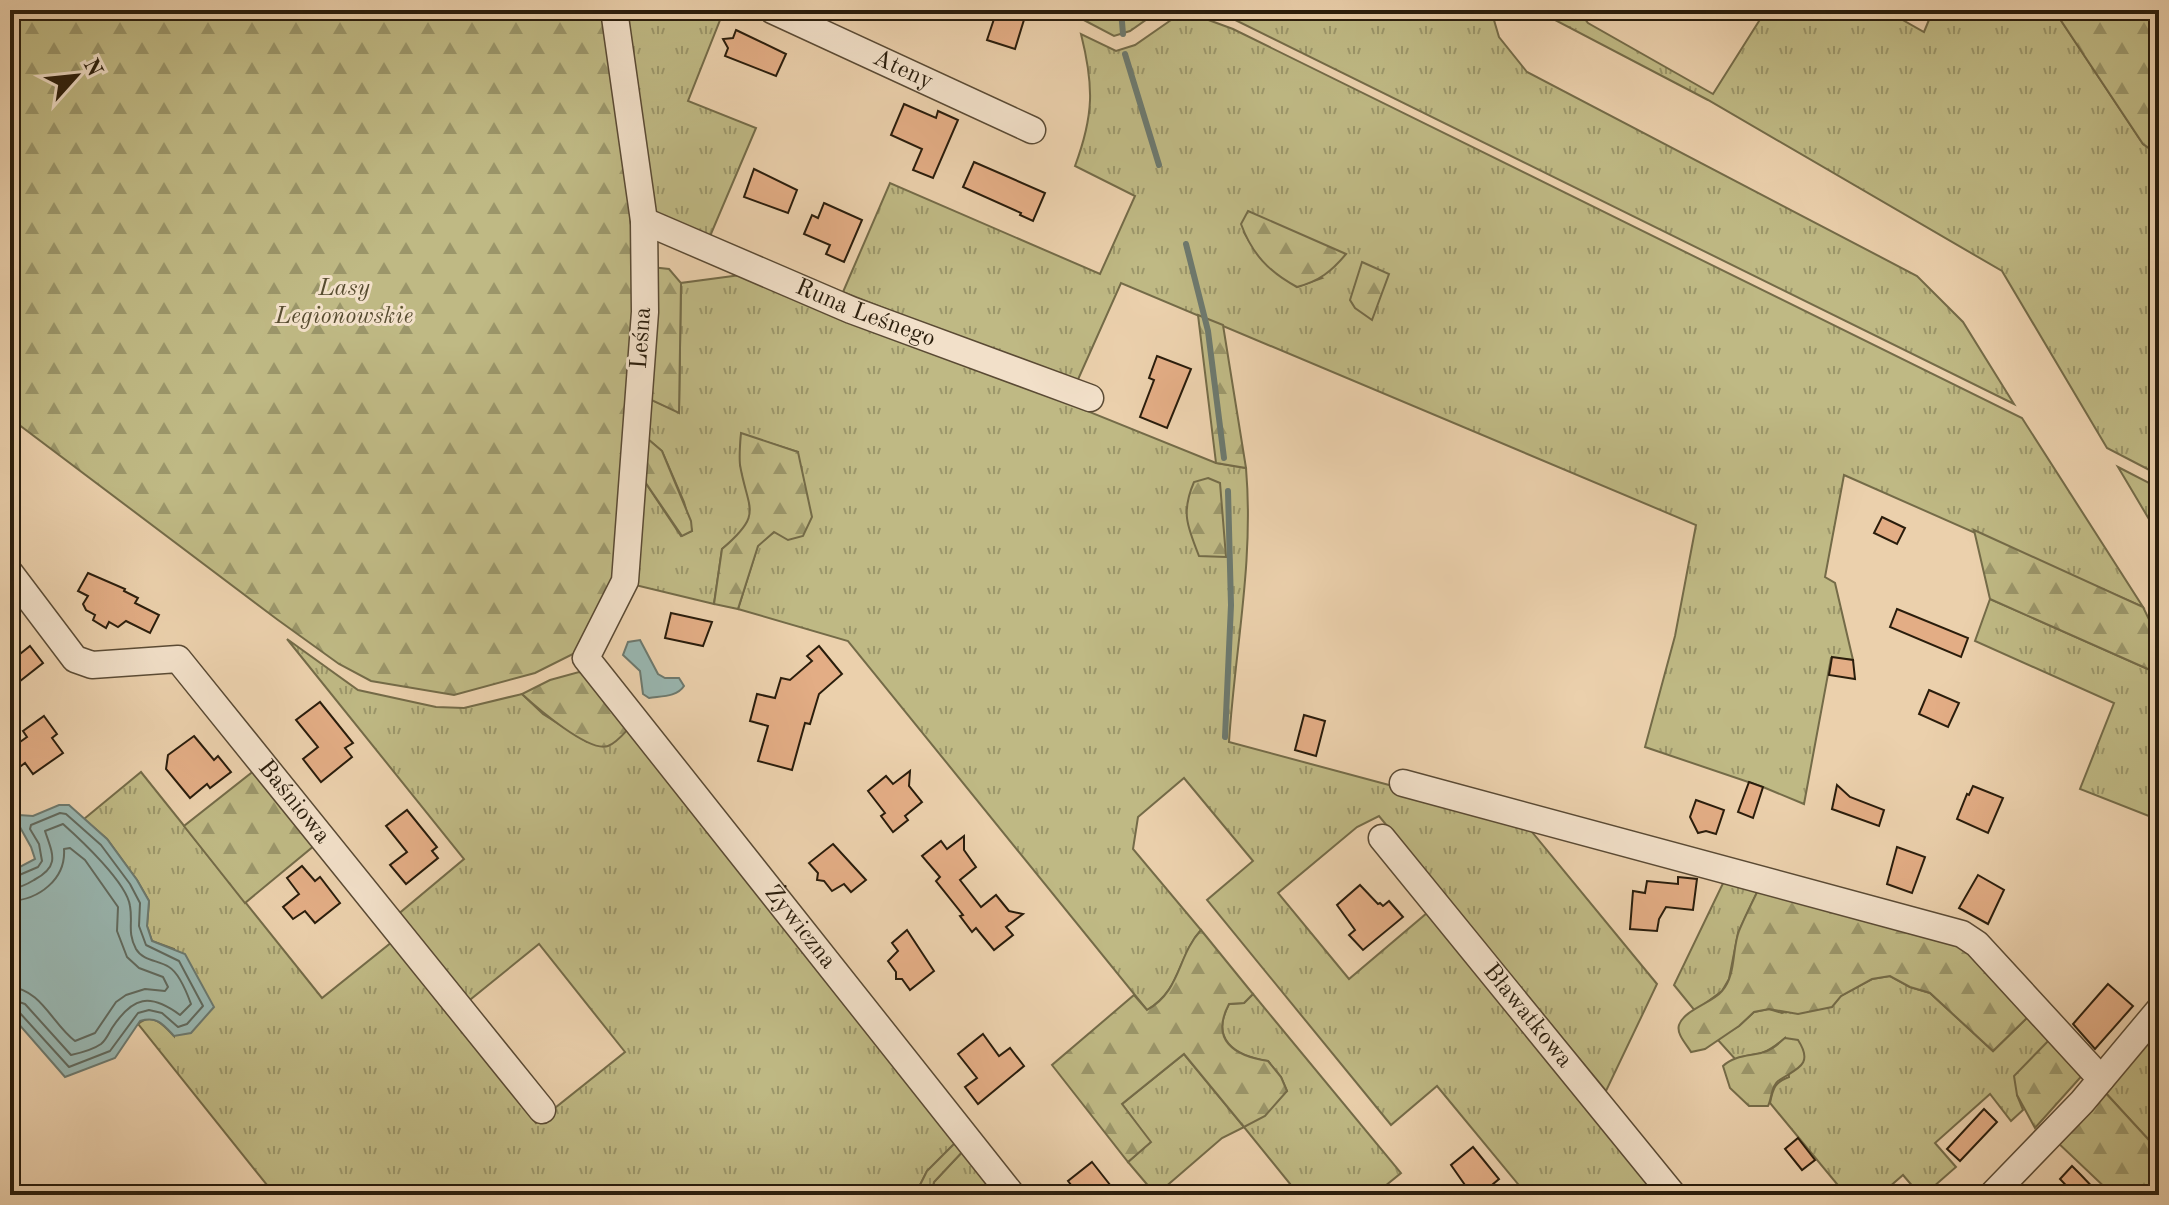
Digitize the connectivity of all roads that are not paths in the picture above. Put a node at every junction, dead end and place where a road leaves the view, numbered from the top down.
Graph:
1 (614, 10) edge
2 (772, 10) edge
3 (1032, 130) dead end
4 (644, 221) junction
5 (1090, 398) dead end
6 (10, 573) edge
7 (586, 658) joint
8 (1403, 783) dead end
9 (1382, 838) dead end
10 (2159, 1010) edge
11 (2101, 1079) junction
12 (542, 1110) dead end
13 (1012, 1195) edge
14 (1673, 1195) edge
15 (1992, 1195) edge

1 - 4 street, Leśna
2 - 3 street, Ateny
4 - 5 street, Runa Leśnego
4 - 7 street, Leśna
6 - 12 street, Baśniowa
7 - 13 street, Żywiczna
8 - 11 street
9 - 14 street, Bławatkowa
10 - 11 street
11 - 15 street

